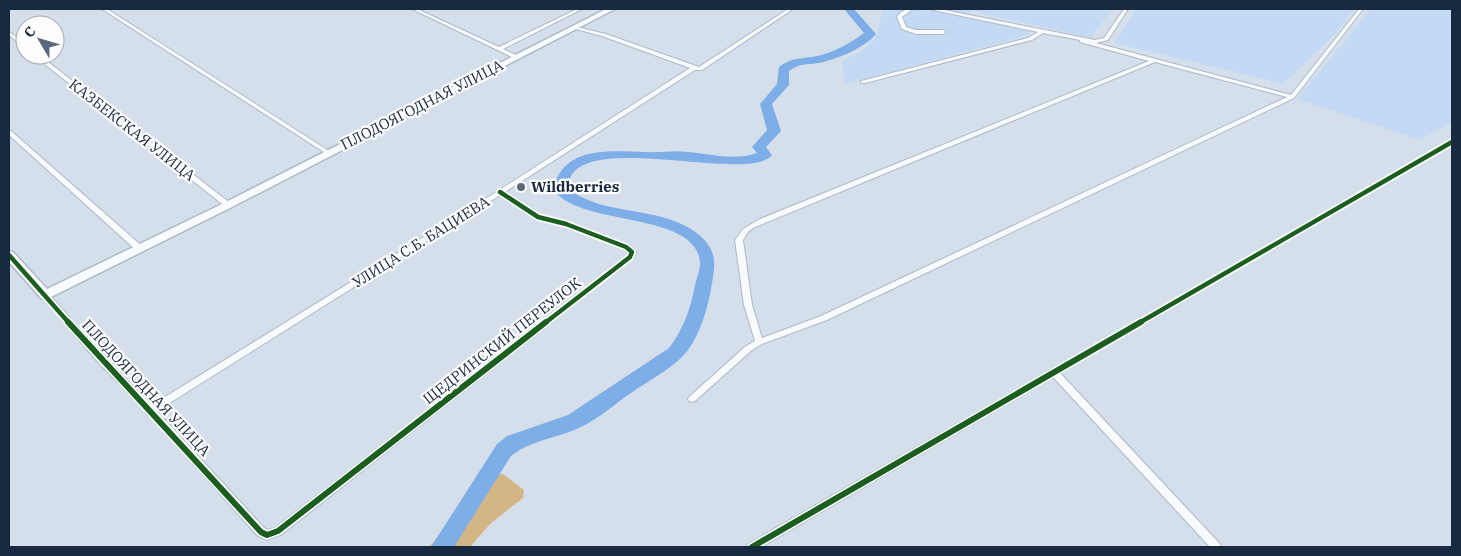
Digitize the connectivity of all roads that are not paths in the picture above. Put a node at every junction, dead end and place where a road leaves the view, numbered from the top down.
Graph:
1 (104, 9) edge
2 (414, 9) edge
3 (580, 9) edge
4 (611, 9) edge
5 (791, 9) edge
6 (912, 9) edge
7 (933, 9) edge
8 (1126, 9) edge
9 (1361, 9) edge
10 (574, 28) junction
11 (943, 32) dead end
12 (1041, 32) junction
13 (1082, 41) junction
14 (499, 49) junction
15 (516, 57) junction
16 (1153, 61) junction
17 (49, 65) edge
18 (694, 68) junction
19 (863, 82) dead end
20 (1292, 97) junction
21 (9, 132) edge
22 (1452, 142) edge
23 (329, 153) junction
24 (500, 192) junction
25 (228, 205) junction
26 (140, 248) junction
27 (9, 255) edge
28 (44, 295) junction
29 (758, 342) junction
30 (1055, 373) junction
31 (692, 399) dead end
32 (151, 410) junction
33 (267, 535) joint
34 (752, 547) edge
35 (1216, 547) edge

1 - 23 street
2 - 14 street
3 - 14 street
4 - 10 street, ПЛОДОЯГОДНАЯ УЛИЦА
5 - 18 street, УЛИЦА С.Б. БАЦИЕВА
6 - 11 street
7 - 12 street
8 - 13 street
9 - 20 street
10 - 15 street, ПЛОДОЯГОДНАЯ УЛИЦА
10 - 18 street
12 - 13 street
12 - 19 street
13 - 16 street
14 - 15 street
15 - 23 street, ПЛОДОЯГОДНАЯ УЛИЦА
16 - 20 street
16 - 29 street
17 - 25 street, КАЗБЕКСКАЯ УЛИЦА
18 - 24 street, УЛИЦА С.Б. БАЦИЕВА
20 - 29 street
21 - 26 street
22 - 30 street
23 - 25 street, ПЛОДОЯГОДНАЯ УЛИЦА
24 - 32 street, УЛИЦА С.Б. БАЦИЕВА
24 - 33 street, ЩЕДРИНСКИЙ ПЕРЕУЛОК
25 - 26 street, ПЛОДОЯГОДНАЯ УЛИЦА
26 - 28 street, ПЛОДОЯГОДНАЯ УЛИЦА
27 - 28 street, ПЛОДОЯГОДНАЯ УЛИЦА
28 - 32 street, ПЛОДОЯГОДНАЯ УЛИЦА
29 - 31 street
30 - 34 street
30 - 35 street
32 - 33 street, ПЛОДОЯГОДНАЯ УЛИЦА

